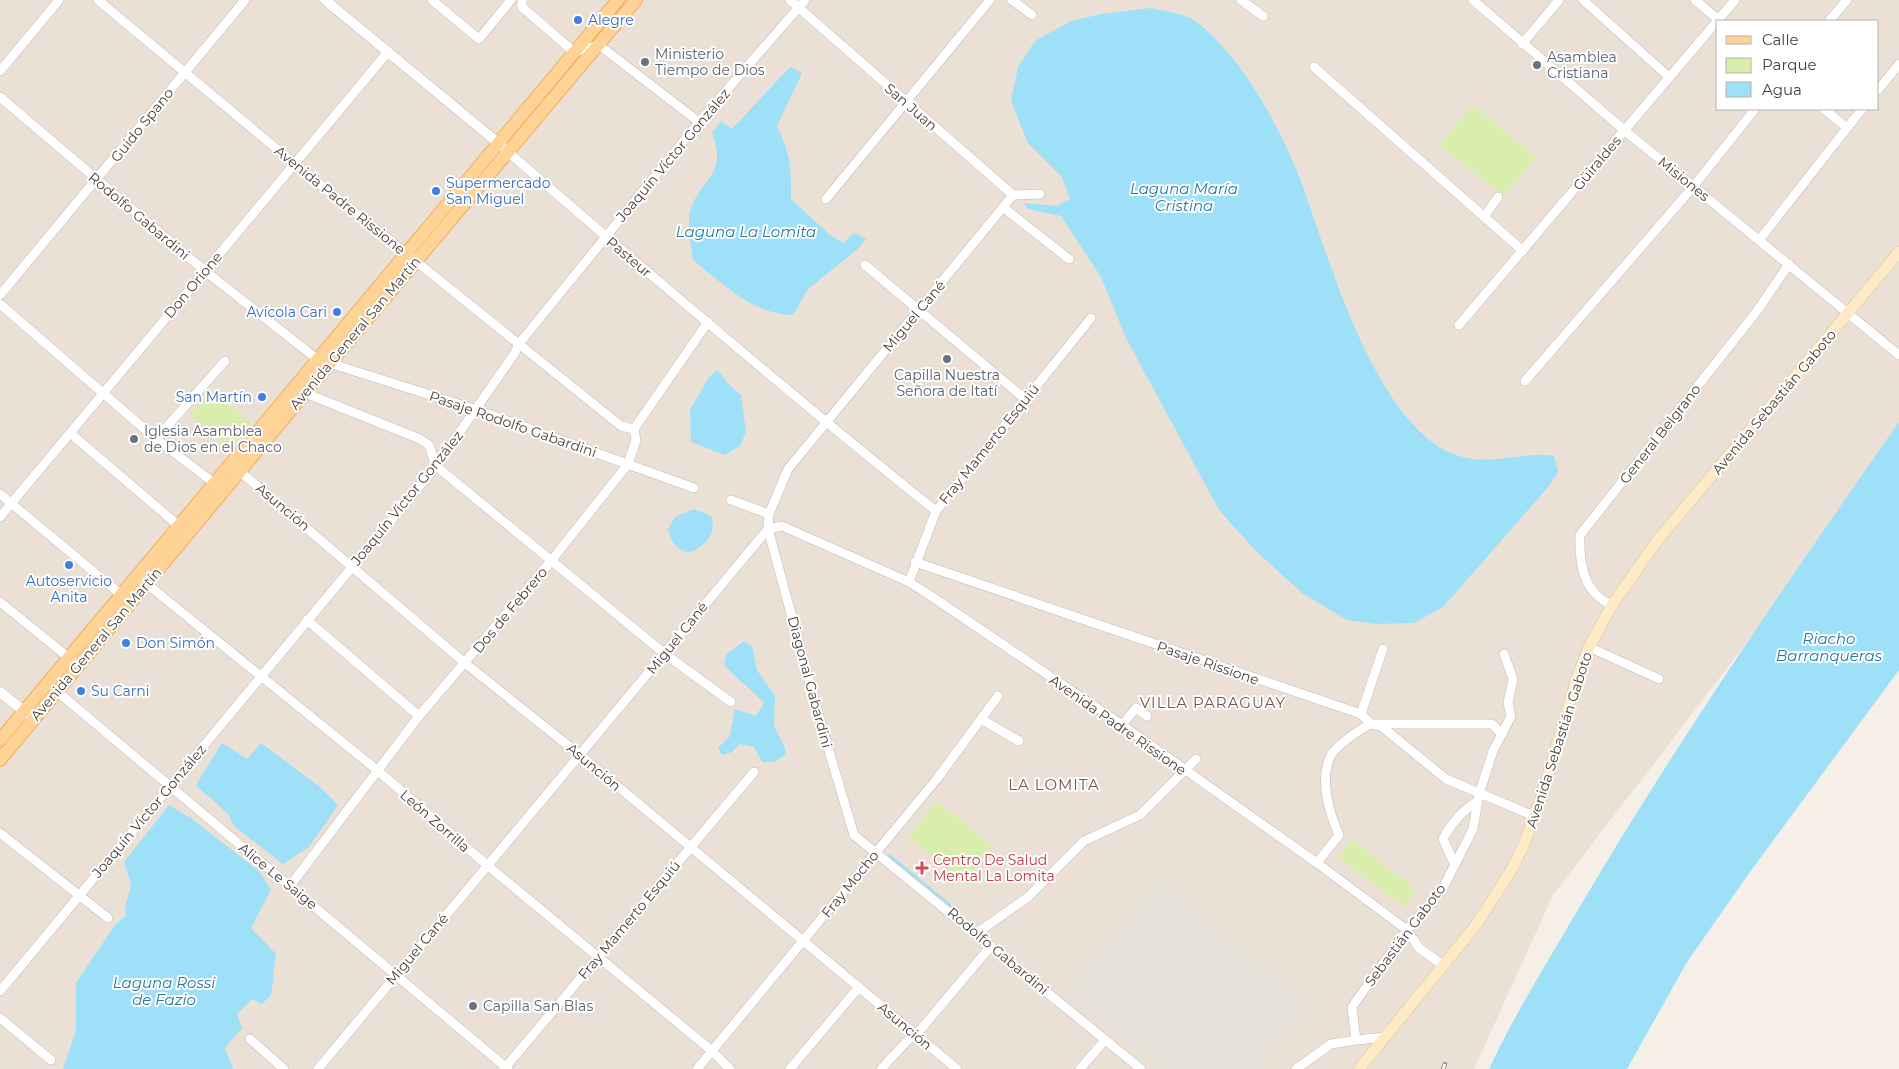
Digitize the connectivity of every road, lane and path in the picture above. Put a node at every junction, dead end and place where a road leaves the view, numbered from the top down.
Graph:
1 (59, 0) edge
2 (98, 0) edge
3 (244, 0) edge
4 (325, 0) edge
5 (432, 0) edge
6 (511, 0) edge
7 (522, 0) edge
8 (618, 0) edge
9 (636, 0) edge
10 (790, 0) edge
11 (805, 0) edge
12 (990, 0) edge
13 (1012, 0) edge
14 (1242, 0) edge
15 (1473, 0) edge
16 (1559, 0) edge
17 (1583, 0) edge
18 (1695, 0) edge
19 (1735, 0) edge
20 (1847, 0) edge
21 (798, 8) junction
22 (1032, 16) dead end
23 (1263, 16) dead end
24 (1719, 20) edge
25 (1830, 20) edge
26 (1716, 23) edge
27 (1522, 44) junction
28 (599, 46) junction
29 (574, 52) junction
30 (387, 53) junction
31 (1899, 64) edge
32 (1314, 67) dead end
33 (0, 70) edge
34 (185, 72) junction
35 (1669, 77) junction
36 (1879, 89) edge
37 (0, 97) edge
38 (904, 101) junction
39 (1754, 110) edge
40 (1825, 110) edge
41 (1861, 110) edge
42 (699, 122) junction
43 (1847, 128) junction
44 (1624, 130) junction
45 (499, 143) junction
46 (508, 152) junction
47 (296, 165) junction
48 (97, 180) junction
49 (1693, 186) junction
50 (1040, 194) dead end
51 (1013, 195) junction
52 (1498, 197) dead end
53 (826, 199) dead end
54 (1004, 208) junction
55 (1484, 217) junction
56 (605, 237) junction
57 (1760, 239) junction
58 (1523, 251) junction
59 (1899, 252) edge
60 (411, 258) junction
61 (1069, 259) dead end
62 (1789, 264) junction
63 (864, 265) dead end
64 (205, 271) junction
65 (0, 295) edge
66 (0, 304) edge
67 (919, 309) junction
68 (1849, 313) junction
69 (1091, 318) dead end
70 (708, 322) junction
71 (1459, 325) dead end
72 (518, 345) junction
73 (1899, 355) edge
74 (317, 359) junction
75 (225, 361) dead end
76 (331, 362) junction
77 (1525, 381) dead end
78 (299, 390) junction
79 (103, 393) junction
80 (1025, 399) junction
81 (476, 410) junction
82 (825, 422) junction
83 (634, 429) junction
84 (70, 433) junction
85 (156, 439) junction
86 (628, 464) junction
87 (436, 466) junction
88 (236, 468) junction
89 (219, 488) junction
90 (694, 488) dead end
91 (0, 494) edge
92 (731, 500) dead end
93 (11, 503) junction
94 (936, 511) junction
95 (769, 514) junction
96 (0, 517) edge
97 (179, 526) junction
98 (768, 530) junction
99 (551, 561) junction
100 (916, 562) junction
101 (352, 566) junction
102 (142, 579) junction
103 (909, 582) junction
104 (126, 598) junction
105 (0, 602) edge
106 (1612, 605) junction
107 (307, 620) junction
108 (1590, 647) junction
109 (1382, 649) dead end
110 (665, 654) junction
111 (1504, 654) dead end
112 (74, 662) junction
113 (465, 663) junction
114 (259, 677) junction
115 (1660, 679) dead end
116 (52, 688) junction
117 (0, 692) edge
118 (998, 696) dead end
119 (731, 702) dead end
120 (1361, 714) junction
121 (29, 715) junction
122 (420, 716) junction
123 (1147, 716) dead end
124 (981, 719) junction
125 (1371, 724) junction
126 (1122, 725) junction
127 (1502, 734) junction
128 (0, 740) edge
129 (1019, 741) dead end
130 (580, 755) junction
131 (1196, 759) dead end
132 (0, 760) edge
133 (377, 770) junction
134 (754, 772) dead end
135 (1185, 772) junction
136 (170, 788) junction
137 (1478, 798) junction
138 (1534, 816) junction
139 (0, 833) edge
140 (854, 835) joint
141 (690, 847) junction
142 (876, 852) junction
143 (1317, 863) junction
144 (1455, 865) junction
145 (487, 866) junction
146 (290, 886) junction
147 (78, 896) junction
148 (108, 918) dead end
149 (1407, 930) junction
150 (977, 933) junction
151 (804, 941) junction
152 (991, 946) junction
153 (597, 957) junction
154 (1444, 966) junction
155 (396, 974) junction
156 (859, 987) junction
157 (0, 991) edge
158 (0, 1018) edge
159 (916, 1035) junction
160 (1386, 1037) junction
161 (250, 1039) dead end
162 (1105, 1040) junction
163 (1356, 1040) junction
164 (712, 1051) junction
165 (51, 1060) dead end
166 (506, 1068) edge
167 (284, 1069) edge
168 (318, 1069) edge
169 (697, 1069) edge
170 (730, 1069) edge
171 (790, 1069) edge
172 (881, 1069) edge
173 (957, 1069) edge
174 (1080, 1069) edge
175 (1141, 1069) edge
176 (1296, 1069) edge
177 (1359, 1069) edge

1 - 33 street
2 - 34 street, Avenida Padre Rissione
3 - 34 street, Guido Spano
4 - 30 street, Pasteur
5 - 6 street
7 - 29 street
8 - 29 main road, Avenida General San Martín
9 - 28 main road, Avenida General San Martín
10 - 21 street, San Juan
11 - 21 street, Joaquín Víctor González
12 - 38 street
13 - 22 street
14 - 23 street
15 - 27 street, Misiones
16 - 27 street
17 - 35 street
18 - 24 street
19 - 24 street, Güiraldes
20 - 25 street
21 - 38 street, San Juan
21 - 42 street, Joaquín Víctor González
26 - 35 street, Güiraldes
27 - 44 street, Misiones
28 - 29 street
28 - 42 street
28 - 46 main road, Avenida General San Martín
29 - 45 main road, Avenida General San Martín
30 - 45 street, Pasteur
30 - 47 street, Don Orione
31 - 36 street
32 - 55 street
34 - 47 street, Avenida Padre Rissione
34 - 48 street, Guido Spano
35 - 44 street, Güiraldes
37 - 48 street, Rodolfo Gabardini
38 - 51 street, San Juan
38 - 53 street
39 - 49 street
40 - 43 street
41 - 43 street
42 - 56 street, Joaquín Víctor González
43 - 57 street
44 - 49 street, Misiones
44 - 58 street, Güiraldes
45 - 46 street, Pasteur
45 - 60 main road, Avenida General San Martín
46 - 56 street, Pasteur
46 - 60 main road, Avenida General San Martín
47 - 60 street, Avenida Padre Rissione
47 - 64 street, Don Orione
48 - 64 street, Rodolfo Gabardini
48 - 65 street, Guido Spano
49 - 57 street, Misiones
49 - 77 street
50 - 51 street
51 - 54 street, Miguel Cané
52 - 55 street
54 - 61 street
54 - 67 street, Miguel Cané
55 - 58 street
56 - 70 street, Pasteur
56 - 72 street, Joaquín Víctor González
57 - 62 street, Misiones
58 - 71 street, Güiraldes
59 - 68 main road, Avenida Sebastián Gaboto
60 - 72 street, Avenida Padre Rissione
60 - 74 main road, Avenida General San Martín
60 - 76 main road, Avenida General San Martín
62 - 68 street, Misiones
62 - 106 street, General Belgrano
63 - 67 street
64 - 74 street, Rodolfo Gabardini
64 - 79 street, Don Orione
66 - 79 street
67 - 80 street
67 - 82 street, Miguel Cané
68 - 73 street, Misiones
68 - 106 main road, Avenida Sebastián Gaboto
69 - 80 street, Fray Mamerto Esquiú
70 - 82 street, Pasteur
70 - 83 street, Dos de Febrero
72 - 81 street, Joaquín Víctor González
72 - 83 street, Avenida Padre Rissione
74 - 76 street, Rodolfo Gabardini
74 - 78 main road, Avenida General San Martín
75 - 85 street
76 - 78 main road, Avenida General San Martín
76 - 81 street, Pasaje Rodolfo Gabardini
78 - 87 street
78 - 88 main road, Avenida General San Martín
79 - 84 street, Don Orione
79 - 85 street
80 - 94 street, Fray Mamerto Esquiú
81 - 86 street, Pasaje Rodolfo Gabardini
81 - 87 street, Joaquín Víctor González
82 - 94 street, Pasteur
82 - 95 street, Miguel Cané
83 - 86 street, Dos de Febrero
84 - 93 street, Don Orione
84 - 97 street
85 - 89 street
86 - 90 street, Pasaje Rodolfo Gabardini
86 - 99 street, Dos de Febrero
87 - 99 street
87 - 101 street, Joaquín Víctor González
88 - 89 main road, Avenida General San Martín
88 - 101 street, Asunción
89 - 97 main road, Avenida General San Martín
89 - 102 main road, Avenida General San Martín
91 - 93 street
92 - 95 street
93 - 96 street, Don Orione
93 - 104 street
94 - 100 street, Fray Mamerto Esquiú
95 - 98 street, Miguel Cané
97 - 102 main road, Avenida General San Martín
98 - 103 street, Avenida Padre Rissione
98 - 110 street, Miguel Cané
98 - 140 street, Diagonal Gabardini
99 - 110 street
99 - 113 street, Dos de Febrero
100 - 103 street, Fray Mamerto Esquiú
100 - 120 street, Pasaje Rissione
101 - 107 street, Joaquín Víctor González
101 - 113 street, Asunción
102 - 104 main road, Avenida General San Martín
102 - 114 street, León Zorrilla
103 - 126 street, Avenida Padre Rissione
104 - 112 main road, Avenida General San Martín
105 - 112 street
106 - 108 main road, Avenida Sebastián Gaboto
107 - 114 street, Joaquín Víctor González
107 - 122 street
108 - 115 street
108 - 138 main road, Avenida Sebastián Gaboto
109 - 120 street
110 - 119 street
110 - 130 street, Miguel Cané
111 - 127 street, Sebastián Gaboto
112 - 116 main road, Avenida General San Martín
113 - 122 street, Dos de Febrero
113 - 130 street, Asunción
114 - 133 street, León Zorrilla
114 - 136 street, Joaquín Víctor González
116 - 121 main road, Avenida General San Martín
116 - 136 street, Alice Le Saige
117 - 121 street
118 - 124 street, Fray Mocho
120 - 125 street, Pasaje Rissione
121 - 128 main road, Avenida General San Martín
121 - 132 main road, Avenida General San Martín
122 - 133 street, Dos de Febrero
123 - 126 street
124 - 129 street
124 - 142 street, Fray Mocho
125 - 127 street
125 - 137 street, Pasaje Rissione
125 - 143 street
126 - 135 street, Avenida Padre Rissione
127 - 137 street, Sebastián Gaboto
130 - 141 street, Asunción
130 - 145 street, Miguel Cané
131 - 135 street
133 - 145 street, León Zorrilla
133 - 146 street, Dos de Febrero
134 - 141 street, Fray Mamerto Esquiú
135 - 143 street, Avenida Padre Rissione
135 - 150 street
136 - 146 street, Alice Le Saige
136 - 147 street, Joaquín Víctor González
137 - 138 street, Pasaje Rissione
137 - 144 street, Sebastián Gaboto
137 - 144 street
138 - 154 main road, Avenida Sebastián Gaboto
139 - 147 street
140 - 142 street, Rodolfo Gabardini
141 - 151 street, Asunción
141 - 153 street, Fray Mamerto Esquiú
142 - 150 street, Rodolfo Gabardini
142 - 151 street, Fray Mocho
143 - 149 street, Avenida Padre Rissione
144 - 149 street, Sebastián Gaboto
145 - 153 street, León Zorrilla
145 - 155 street, Miguel Cané
146 - 155 street, Alice Le Saige
147 - 148 street
147 - 157 street, Joaquín Víctor González
149 - 154 street, Avenida Padre Rissione
149 - 163 street, Sebastián Gaboto
150 - 152 street, Rodolfo Gabardini
151 - 156 street, Asunción
151 - 164 street, Fray Mocho
152 - 159 street
152 - 162 street, Rodolfo Gabardini
153 - 164 street, León Zorrilla
153 - 166 street, Fray Mamerto Esquiú
154 - 160 main road, Avenida Sebastián Gaboto
155 - 166 street, Alice Le Saige
155 - 168 street, Miguel Cané
156 - 159 street, Asunción
156 - 171 street
158 - 165 street
159 - 172 street
159 - 173 street, Asunción
160 - 163 street
160 - 177 main road, Avenida Sebastián Gaboto
161 - 167 street
162 - 174 street
162 - 175 street, Rodolfo Gabardini
163 - 176 street
164 - 169 street, Fray Mocho
164 - 170 street, León Zorrilla

